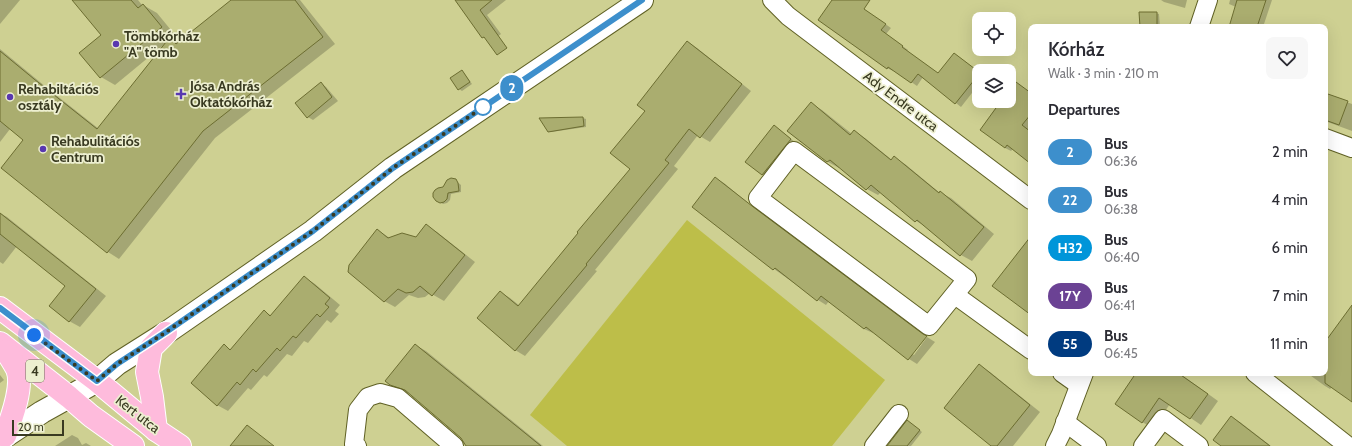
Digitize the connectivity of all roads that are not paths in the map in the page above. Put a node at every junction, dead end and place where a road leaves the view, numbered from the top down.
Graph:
1 (642, 0) edge
2 (772, 0) edge
3 (1208, 0) edge
4 (1200, 24) edge
5 (1328, 139) edge
6 (1352, 148) edge
7 (1028, 198) edge
8 (955, 295) junction
9 (0, 308) edge
10 (166, 332) junction
11 (1, 344) edge
12 (1028, 348) edge
13 (1072, 376) edge
14 (1259, 376) edge
15 (1082, 379) edge
16 (97, 381) junction
17 (69, 397) junction
18 (899, 414) dead end
19 (1065, 422) junction
20 (156, 430) junction
21 (2, 438) edge
22 (133, 446) edge
23 (180, 446) edge
24 (357, 446) edge
25 (454, 446) edge
26 (874, 446) edge
27 (1055, 446) edge
28 (1097, 446) edge
29 (1143, 446) edge
30 (1199, 446) edge
31 (1348, 446) edge

1 - 10 main road
2 - 7 street, Ady Endre utca
3 - 4 street
5 - 6 street
8 - 8 street
8 - 12 street
9 - 16 main road, 4
10 - 16 main road
10 - 20 main road
11 - 17 main road, 4
11 - 21 main road
13 - 15 street
14 - 31 street
15 - 19 street
16 - 17 main road
16 - 20 main road, Kert utca / 4
17 - 21 main road
17 - 22 main road, Kert utca / 4
18 - 26 street
19 - 27 street
19 - 28 street
20 - 23 main road, Kert utca / 4
24 - 25 street
29 - 30 street

